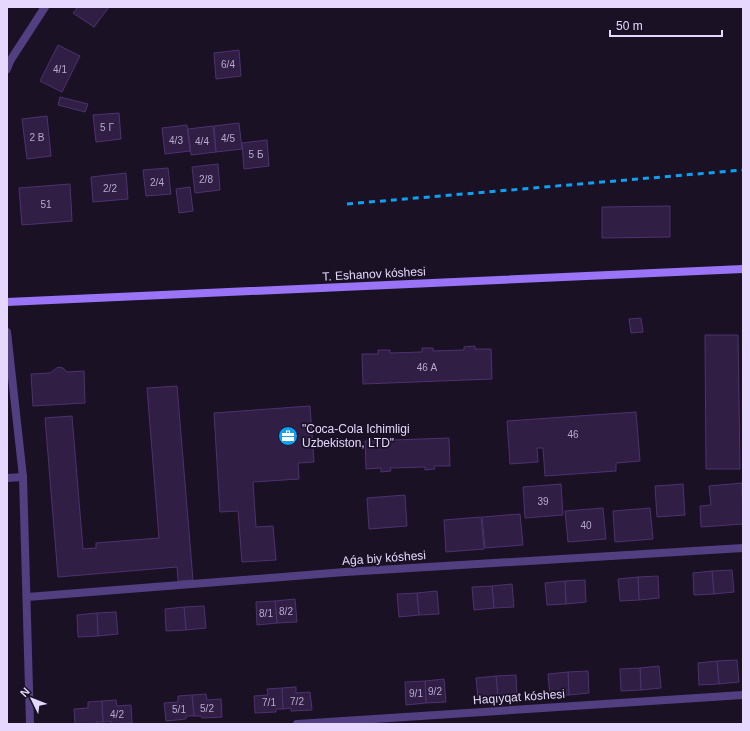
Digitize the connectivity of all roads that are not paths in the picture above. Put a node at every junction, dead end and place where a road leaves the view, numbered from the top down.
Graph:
1 (45, 7) edge
2 (7, 69) edge
3 (743, 269) edge
4 (7, 302) edge
5 (7, 332) edge
6 (23, 477) junction
7 (7, 478) edge
8 (743, 548) edge
9 (27, 597) junction
10 (743, 695) edge
11 (30, 724) edge
12 (297, 724) edge

1 - 2 street
3 - 4 main road, T. Eshanov kóshesi
5 - 6 street
6 - 7 street
6 - 9 street
8 - 9 street, Aǵa biy kóshesi
9 - 11 street
10 - 12 street, Haqıyqat kóshesi

